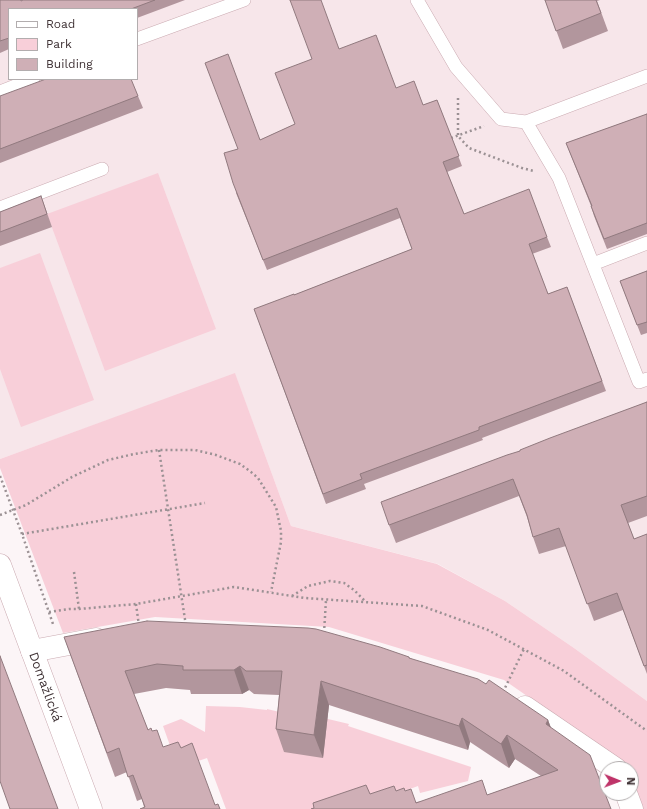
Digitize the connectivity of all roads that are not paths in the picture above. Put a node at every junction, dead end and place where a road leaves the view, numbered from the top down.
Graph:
1 (244, 0) edge
2 (417, 0) edge
3 (138, 39) edge
4 (647, 76) edge
5 (30, 80) edge
6 (0, 92) edge
7 (526, 122) junction
8 (102, 169) dead end
9 (0, 208) edge
10 (647, 243) edge
11 (593, 264) junction
12 (647, 379) edge
13 (0, 565) edge
14 (140, 630) edge
15 (32, 651) junction
16 (503, 692) edge
17 (604, 761) edge
18 (91, 809) edge

1 - 3 lane
2 - 7 lane
4 - 7 lane
5 - 6 lane
7 - 11 lane
8 - 9 lane
10 - 11 lane
11 - 12 lane
13 - 15 street, Domažlická
14 - 15 street
15 - 18 street, Domažlická
16 - 17 street

